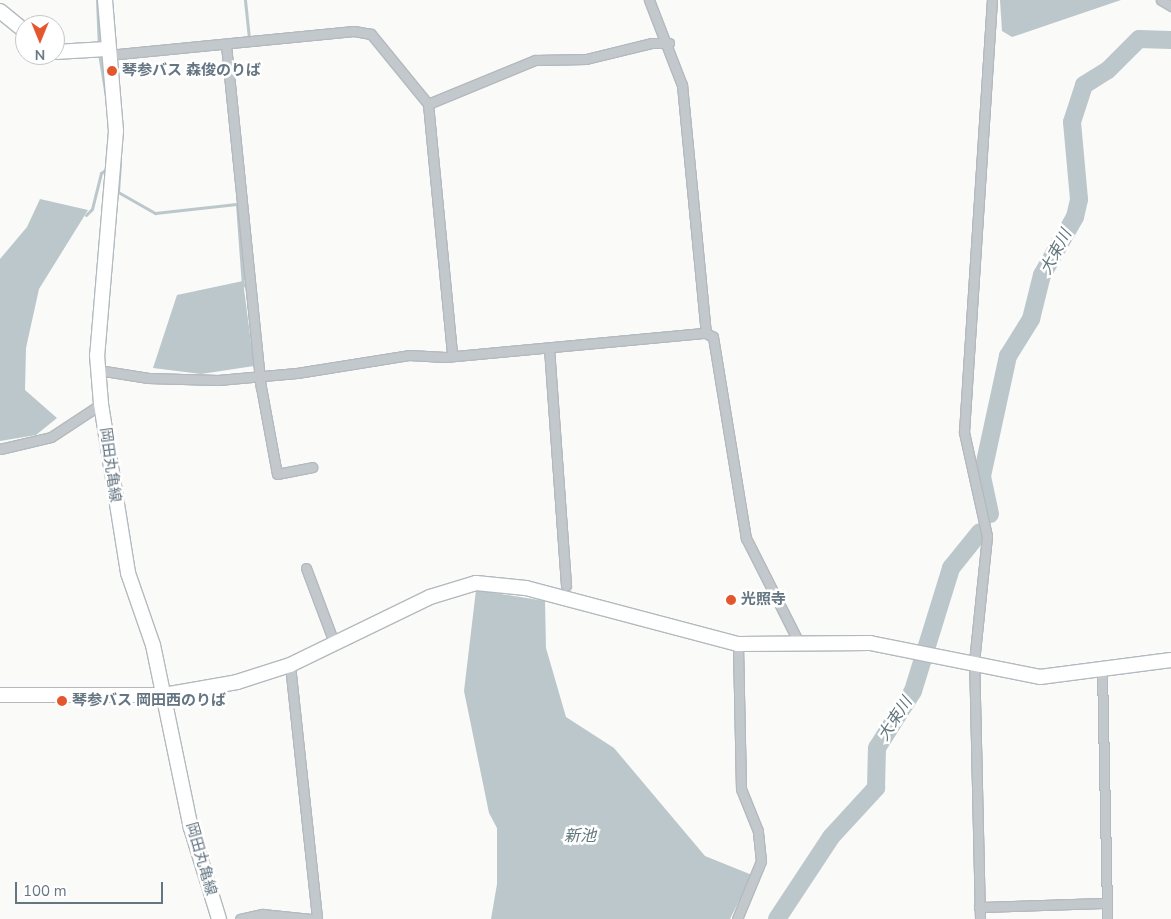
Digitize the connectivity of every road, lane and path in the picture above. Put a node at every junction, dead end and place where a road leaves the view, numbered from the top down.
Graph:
1 (105, 0) edge
2 (649, 0) edge
3 (992, 0) edge
4 (1161, 0) edge
5 (1171, 6) edge
6 (0, 11) edge
7 (15, 23) edge
8 (669, 43) junction
9 (226, 45) junction
10 (103, 51) junction
11 (65, 52) edge
12 (428, 104) junction
13 (706, 333) junction
14 (549, 348) junction
15 (452, 355) junction
16 (98, 370) junction
17 (260, 376) junction
18 (101, 404) junction
19 (0, 449) edge
20 (312, 467) dead end
21 (306, 568) dead end
22 (566, 585) dead end
23 (799, 643) junction
24 (738, 644) junction
25 (335, 645) junction
26 (1171, 660) edge
27 (974, 662) junction
28 (290, 665) junction
29 (1102, 670) junction
30 (0, 695) edge
31 (164, 695) junction
32 (1106, 903) junction
33 (979, 907) junction
34 (219, 919) edge
35 (240, 919) edge
36 (311, 919) edge
37 (317, 919) edge
38 (737, 919) edge
39 (980, 919) edge
40 (1107, 919) edge

1 - 10 street, 岡田丸亀線
2 - 8 street
3 - 27 street
4 - 5 street
6 - 7 street
8 - 12 street
8 - 13 street
9 - 10 street
9 - 12 street
9 - 17 street
10 - 11 street
10 - 16 street, 岡田丸亀線
12 - 15 street
13 - 14 street
13 - 23 street
14 - 15 street
14 - 22 street
15 - 17 street
16 - 17 street
16 - 18 street, 岡田丸亀線
17 - 20 street
18 - 19 street
18 - 31 street, 岡田丸亀線
21 - 25 street
23 - 24 street
23 - 27 street
24 - 25 street
24 - 38 street
25 - 28 street
26 - 29 street
27 - 29 street
27 - 33 street
28 - 31 street
28 - 37 street
29 - 32 street
30 - 31 street
31 - 34 street, 岡田丸亀線
32 - 33 street
32 - 40 street
33 - 39 street
35 - 36 street

